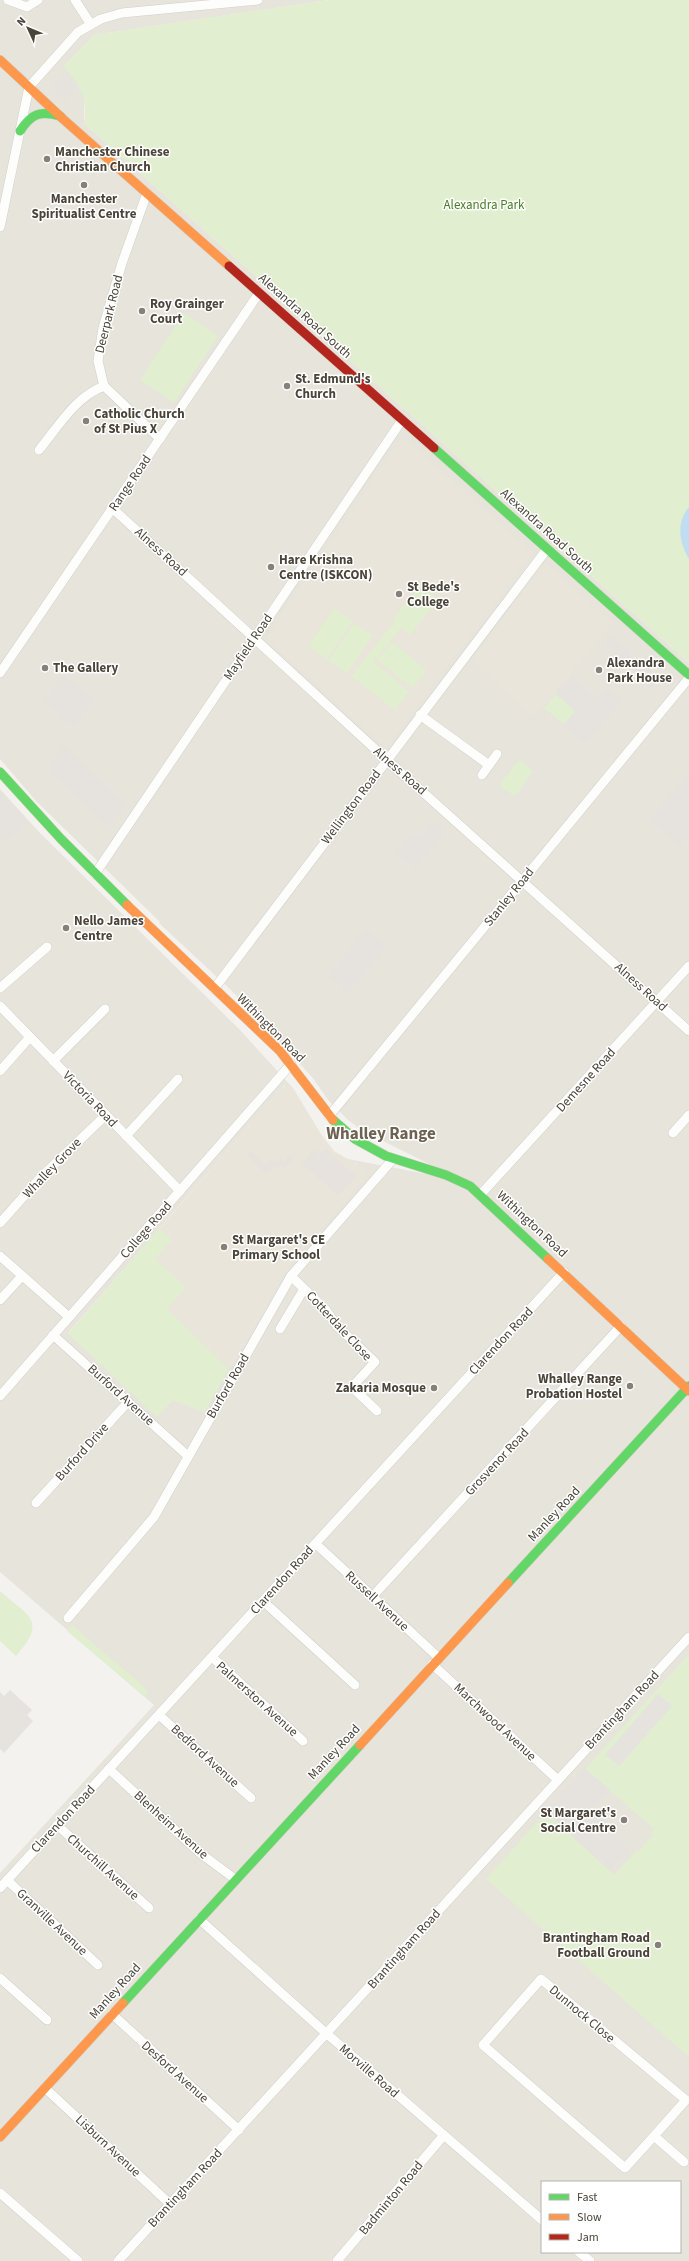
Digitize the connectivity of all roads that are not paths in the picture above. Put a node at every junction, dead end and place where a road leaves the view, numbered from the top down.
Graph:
1 (8, 0) edge
2 (38, 0) edge
3 (75, 0) edge
4 (258, 0) edge
5 (90, 23) junction
6 (0, 60) edge
7 (29, 87) junction
8 (60, 116) junction
9 (20, 131) junction
10 (147, 193) junction
11 (0, 227) edge
12 (259, 293) junction
13 (104, 386) junction
14 (402, 420) junction
15 (160, 439) junction
16 (39, 450) dead end
17 (112, 508) junction
18 (547, 549) junction
19 (254, 638) junction
20 (0, 673) edge
21 (689, 677) edge
22 (420, 715) junction
23 (497, 754) dead end
24 (386, 759) junction
25 (490, 765) junction
26 (0, 772) edge
27 (482, 775) dead end
28 (95, 874) junction
29 (522, 880) junction
30 (47, 947) dead end
31 (689, 966) edge
32 (0, 988) edge
33 (214, 989) junction
34 (657, 1002) junction
35 (0, 1006) edge
36 (105, 1009) dead end
37 (689, 1031) edge
38 (30, 1038) junction
39 (53, 1061) junction
40 (291, 1064) junction
41 (0, 1071) edge
42 (178, 1079) dead end
43 (106, 1115) junction
44 (689, 1115) edge
45 (329, 1116) junction
46 (673, 1133) dead end
47 (126, 1136) junction
48 (393, 1159) junction
49 (180, 1191) junction
50 (482, 1193) junction
51 (0, 1223) edge
52 (0, 1256) edge
53 (564, 1272) junction
54 (22, 1276) junction
55 (291, 1276) junction
56 (304, 1289) junction
57 (0, 1300) edge
58 (69, 1317) junction
59 (622, 1326) junction
60 (280, 1329) dead end
61 (53, 1335) junction
62 (688, 1389) edge
63 (0, 1396) edge
64 (128, 1402) junction
65 (377, 1411) dead end
66 (188, 1456) junction
67 (36, 1503) dead end
68 (316, 1544) junction
69 (372, 1597) junction
70 (264, 1600) junction
71 (68, 1618) dead end
72 (689, 1637) edge
73 (212, 1657) junction
74 (435, 1661) junction
75 (355, 1685) dead end
76 (159, 1715) junction
77 (303, 1741) dead end
78 (109, 1769) junction
79 (558, 1780) junction
80 (251, 1798) dead end
81 (57, 1825) junction
82 (235, 1879) junction
83 (7, 1880) junction
84 (0, 1888) edge
85 (149, 1908) dead end
86 (199, 1919) junction
87 (98, 1965) dead end
88 (0, 1978) edge
89 (112, 2014) junction
90 (47, 2020) dead end
91 (327, 2034) junction
92 (45, 2088) junction
93 (239, 2130) junction
94 (444, 2136) junction
95 (654, 2136) junction
96 (0, 2137) edge
97 (684, 2162) dead end
98 (0, 2193) edge
99 (170, 2204) junction
100 (541, 2219) edge
101 (580, 2253) edge
102 (78, 2261) edge
103 (118, 2261) edge
104 (337, 2261) edge
105 (590, 2261) edge

1 - 2 street
3 - 5 street
4 - 5 street
5 - 7 street
6 - 7 street, Alexandra Road South
7 - 8 street, Alexandra Road South
7 - 9 street
8 - 9 street
8 - 10 street, Alexandra Road South
9 - 11 street
10 - 12 street, Alexandra Road South
10 - 13 street, Deerpark Road
12 - 14 street, Alexandra Road South
12 - 15 street, Range Road
13 - 15 street
13 - 16 street
14 - 18 street, Alexandra Road South
14 - 19 street, Mayfield Road
15 - 17 street, Range Road
17 - 19 street, Alness Road
17 - 20 street, Range Road
18 - 21 street, Alexandra Road South
18 - 22 street, Wellington Road
19 - 24 street, Alness Road
19 - 28 street, Mayfield Road
21 - 29 street, Stanley Road
22 - 24 street, Wellington Road
22 - 25 street
23 - 25 street
24 - 29 street, Alness Road
24 - 33 street, Wellington Road
25 - 27 street
26 - 28 street, Withington Road
28 - 33 street, Withington Road
29 - 34 street, Alness Road
29 - 45 street, Stanley Road
30 - 32 street
31 - 34 street, Demesne Road
33 - 40 street, Withington Road
34 - 37 street, Alness Road
34 - 50 street, Demesne Road
35 - 38 street, Victoria Road
36 - 39 street
38 - 39 street, Victoria Road
38 - 41 street
39 - 43 street, Victoria Road
40 - 45 street, Withington Road
40 - 49 street, College Road
42 - 47 street
43 - 47 street, Victoria Road
43 - 51 street, Whalley Grove
44 - 46 street
45 - 48 street, Withington Road
47 - 49 street, Victoria Road
48 - 50 street, Withington Road
48 - 55 street, Burford Road
49 - 58 street, College Road
50 - 53 street, Withington Road
52 - 54 street
53 - 59 street, Withington Road
53 - 68 street, Clarendon Road
54 - 57 street
54 - 58 street
55 - 56 street, Cotterdale Close
55 - 66 street, Burford Road
56 - 60 street
56 - 65 street, Cotterdale Close
58 - 61 street, College Road
59 - 62 street, Withington Road
59 - 69 street, Grosvenor Road
61 - 63 street, College Road
61 - 64 street, Burford Avenue
62 - 74 street, Manley Road
64 - 66 street, Burford Avenue
64 - 67 street, Burford Drive
66 - 71 street, Burford Road
68 - 69 street, Russell Avenue
68 - 70 street, Clarendon Road
69 - 74 street, Russell Avenue
70 - 73 street, Clarendon Road
70 - 75 street
72 - 79 street, Brantingham Road
73 - 76 street, Clarendon Road
73 - 77 street, Palmerston Avenue
74 - 79 street, Marchwood Avenue
74 - 82 street, Manley Road
76 - 78 street, Clarendon Road
76 - 80 street, Bedford Avenue
78 - 81 street, Clarendon Road
78 - 82 street, Blenheim Avenue
79 - 91 street, Brantingham Road
81 - 83 street, Clarendon Road
81 - 85 street, Churchill Avenue
82 - 86 street, Manley Road
83 - 84 street, Clarendon Road
83 - 87 street, Granville Avenue
86 - 89 street, Manley Road
86 - 91 street, Morville Road
88 - 90 street
89 - 92 street, Manley Road
89 - 93 street, Desford Avenue
91 - 93 street, Brantingham Road
91 - 94 street, Morville Road
92 - 96 street, Manley Road
92 - 99 street, Lisburn Avenue
93 - 99 street, Brantingham Road
94 - 100 street, Morville Road
94 - 104 street, Badminton Road
95 - 95 street, Dunnock Close
95 - 97 street
98 - 102 street
99 - 103 street, Brantingham Road
101 - 105 street

